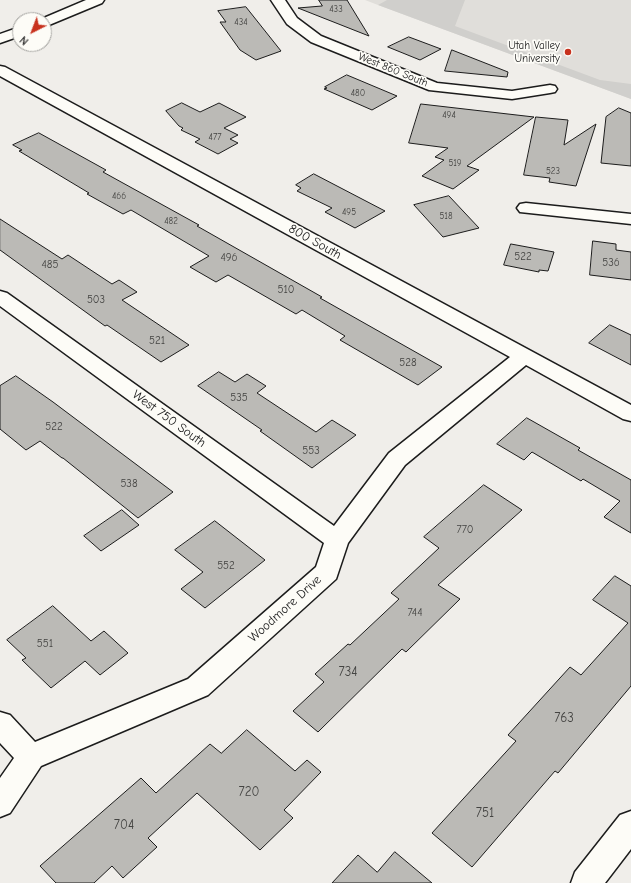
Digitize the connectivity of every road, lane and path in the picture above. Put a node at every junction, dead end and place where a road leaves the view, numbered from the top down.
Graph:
1 (97, 0) edge
2 (278, 0) edge
3 (52, 19) edge
4 (12, 35) edge
5 (0, 40) edge
6 (0, 70) edge
7 (550, 89) dead end
8 (526, 208) dead end
9 (631, 219) edge
10 (0, 297) edge
11 (524, 356) junction
12 (631, 414) edge
13 (337, 540) junction
14 (0, 724) edge
15 (31, 757) junction
16 (0, 804) edge
17 (631, 826) edge
18 (586, 883) edge

1 - 3 street
2 - 7 street, West 860 South
4 - 5 street
6 - 11 street, 800 South
8 - 9 street
10 - 13 street, West 750 South
11 - 12 street, 800 South
11 - 13 street, Woodmore Drive
13 - 15 street, Woodmore Drive
14 - 15 street
15 - 16 street
17 - 18 street

